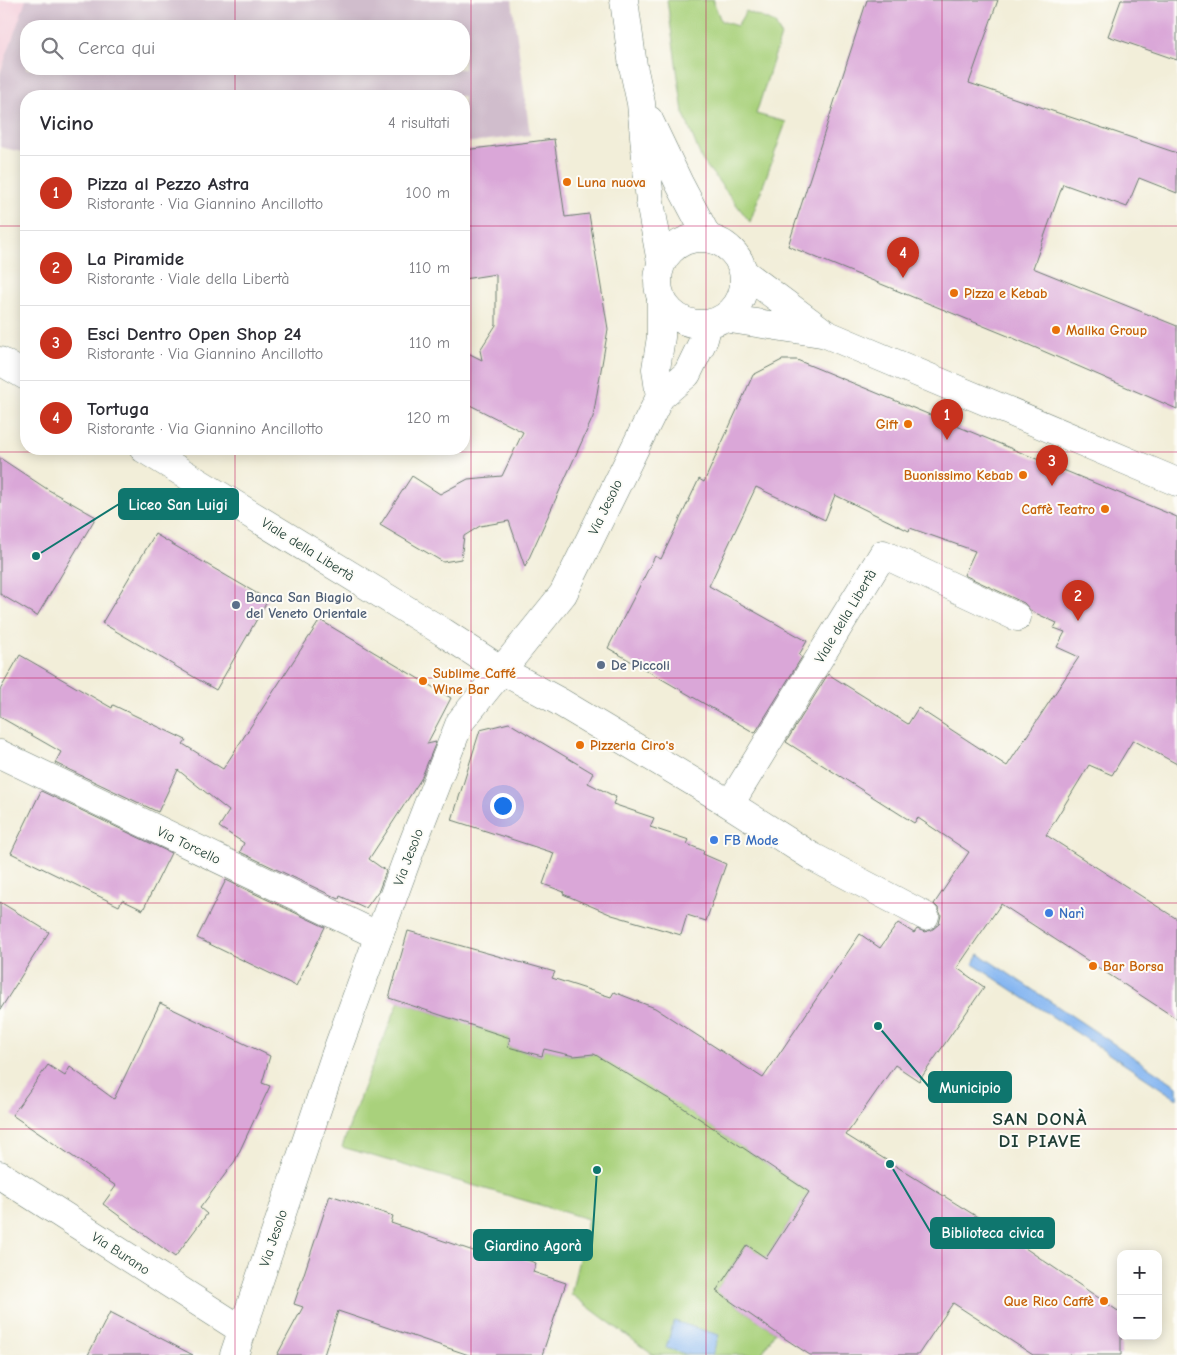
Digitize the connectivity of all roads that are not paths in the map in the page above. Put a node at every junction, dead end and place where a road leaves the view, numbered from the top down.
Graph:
1 (624, 0) edge
2 (641, 103) junction
3 (708, 238) junction
4 (661, 262) junction
5 (743, 272) junction
6 (661, 300) junction
7 (716, 321) junction
8 (826, 334) junction
9 (0, 360) edge
10 (20, 372) edge
11 (660, 397) junction
12 (154, 455) edge
13 (1177, 482) edge
14 (1018, 617) dead end
15 (501, 670) junction
16 (0, 754) edge
17 (730, 804) junction
18 (925, 916) dead end
19 (379, 936) junction
20 (0, 1175) edge
21 (238, 1342) edge

1 - 2 street
2 - 3 street
2 - 4 street
3 - 4 street
3 - 5 street
4 - 6 street
5 - 7 street
5 - 8 street
6 - 7 street
6 - 11 street
7 - 8 street
7 - 11 street, Via Jesolo
8 - 13 street
9 - 10 street
11 - 15 street, Via Jesolo
12 - 15 street, Viale della Libertà
14 - 17 street, Viale della Libertà
15 - 17 street, Viale della Libertà
15 - 19 street, Via Jesolo
16 - 19 street, Via Torcello
17 - 18 street, Viale della Libertà
19 - 21 street, Via Jesolo
20 - 21 street, Via Burano

